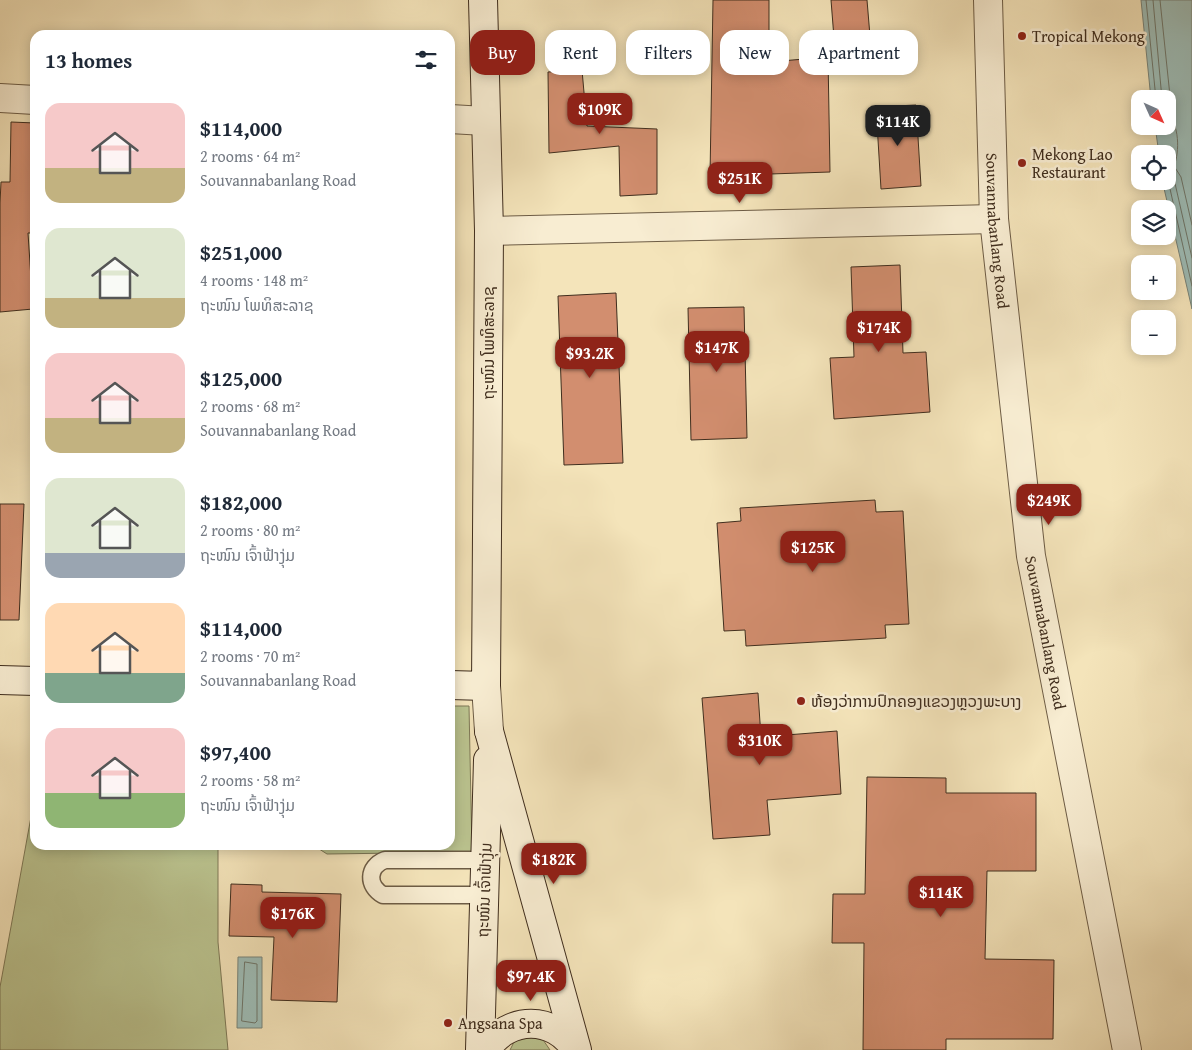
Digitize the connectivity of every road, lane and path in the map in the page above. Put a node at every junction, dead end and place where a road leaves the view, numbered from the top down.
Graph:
1 (483, 0) edge
2 (988, 0) edge
3 (0, 98) edge
4 (30, 100) edge
5 (455, 119) edge
6 (485, 121) junction
7 (994, 219) junction
8 (489, 231) junction
9 (0, 680) edge
10 (30, 680) edge
11 (455, 685) edge
12 (486, 686) junction
13 (489, 731) junction
14 (485, 860) junction
15 (484, 895) junction
16 (480, 1050) edge
17 (486, 1050) edge
18 (577, 1050) edge
19 (1127, 1050) edge

1 - 6 street, ຖະໜົນ ໂພທິສະລາຊ
2 - 7 street, Souvannabanlang Road
3 - 4 street
5 - 6 street
6 - 8 street, ຖະໜົນ ໂພທິສະລາຊ
7 - 8 street
7 - 19 street, Souvannabanlang Road
8 - 12 street, ຖະໜົນ ໂພທິສະລາຊ
9 - 10 street
11 - 12 street
12 - 13 street, ຖະໜົນ ເຈົ້າຟ້າງຸ່ມ
13 - 14 street, ຖະໜົນ ເຈົ້າຟ້າງຸ່ມ
13 - 18 street, ຖະໜົນ ເຈົ້າຟ້າງຸ່ມ
14 - 15 street, ຖະໜົນ ເຈົ້າຟ້າງຸ່ມ
14 - 15 lane
15 - 16 street, ຖະໜົນ ເຈົ້າຟ້າງຸ່ມ
17 - 18 street, ຖະໜົນ ເຈົ້າຟ້າງຸ່ມ

